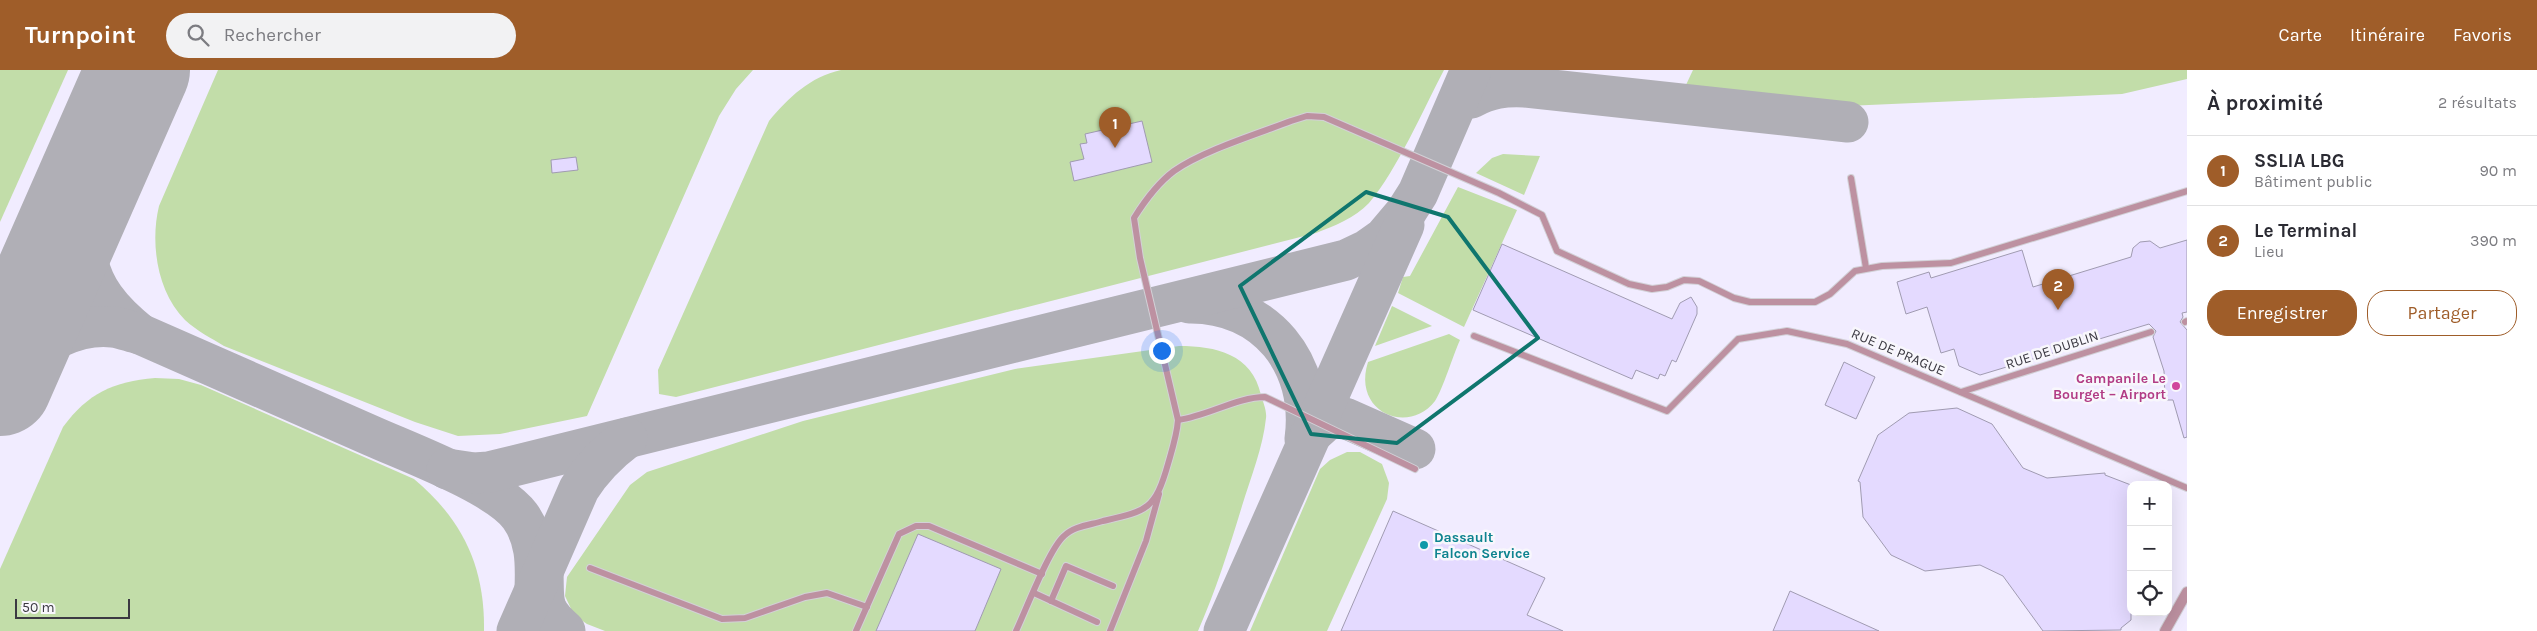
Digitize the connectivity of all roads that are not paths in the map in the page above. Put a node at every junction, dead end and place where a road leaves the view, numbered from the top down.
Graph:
1 (1851, 178) dead end
2 (2187, 191) edge
3 (1866, 268) junction
4 (2152, 332) dead end
5 (1474, 336) dead end
6 (1961, 392) junction
7 (1178, 420) junction
8 (1415, 469) dead end
9 (2187, 488) edge
10 (1160, 492) junction
11 (590, 568) dead end
12 (1042, 574) junction
13 (1113, 586) dead end
14 (2187, 592) edge
15 (1034, 593) junction
16 (1052, 601) junction
17 (867, 607) junction
18 (1097, 622) dead end
19 (856, 631) edge
20 (1016, 631) edge
21 (1110, 631) edge
22 (2165, 631) edge

1 - 3 lane
2 - 3 lane
3 - 7 lane
4 - 6 lane, RUE DE DUBLIN
5 - 6 lane, RUE DE PRAGUE
6 - 9 lane, RUE DE PRAGUE
7 - 8 lane
7 - 10 lane
10 - 12 lane
10 - 21 lane
11 - 17 lane
12 - 15 lane
12 - 17 lane
13 - 16 lane
14 - 22 street
15 - 16 lane
15 - 20 lane
16 - 18 lane
17 - 19 lane

